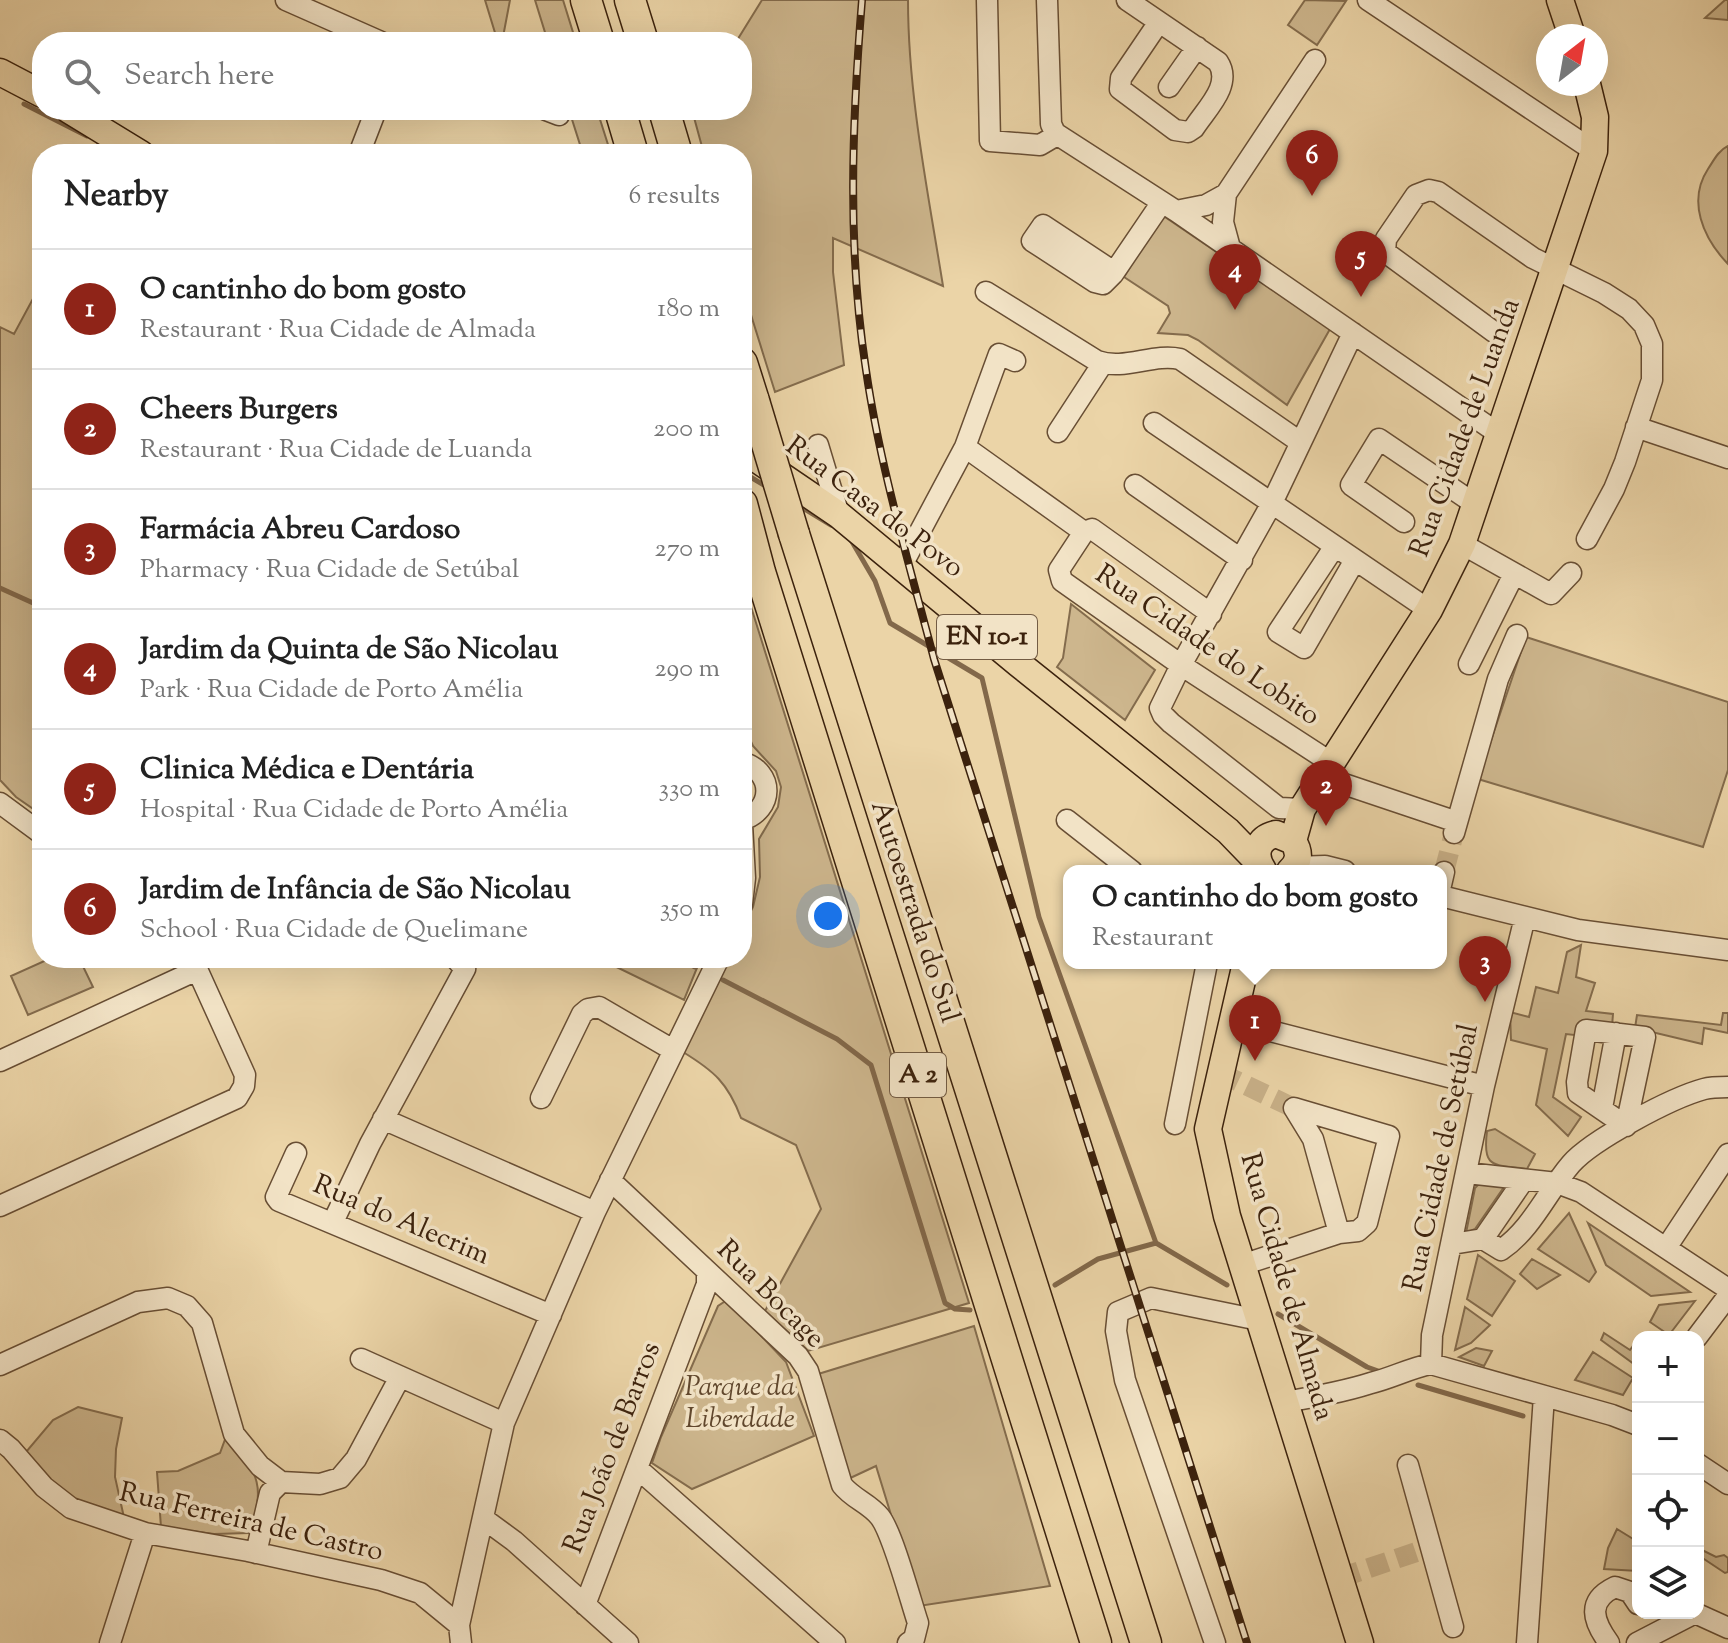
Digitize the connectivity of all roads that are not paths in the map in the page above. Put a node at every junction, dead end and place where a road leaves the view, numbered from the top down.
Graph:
1 (286, 0) edge
2 (586, 0) edge
3 (630, 0) edge
4 (987, 0) edge
5 (1047, 0) edge
6 (1127, 0) edge
7 (1368, 0) edge
8 (1560, 0) edge
9 (1159, 22) junction
10 (1568, 24) edge
11 (358, 32) edge
12 (596, 32) edge
13 (640, 32) edge
14 (1197, 47) junction
15 (1315, 60) dead end
16 (0, 72) edge
17 (1169, 87) dead end
18 (32, 89) edge
19 (1590, 96) edge
20 (85, 120) edge
21 (372, 120) edge
22 (623, 120) edge
23 (667, 120) edge
24 (1057, 135) junction
25 (125, 144) edge
26 (363, 144) edge
27 (630, 144) edge
28 (674, 144) edge
29 (1594, 151) junction
30 (1226, 194) junction
31 (1169, 206) junction
32 (1230, 248) junction
33 (1556, 270) junction
34 (1114, 272) dead end
35 (986, 292) dead end
36 (1494, 332) dead end
37 (1353, 333) junction
38 (1015, 361) dead end
39 (1103, 363) junction
40 (752, 395) edge
41 (1154, 423) dead end
42 (1636, 427) junction
43 (1058, 432) dead end
44 (1499, 434) junction
45 (1300, 442) junction
46 (818, 445) dead end
47 (965, 447) junction
48 (752, 456) edge
49 (1728, 458) edge
50 (1135, 485) dead end
51 (1272, 503) junction
52 (1475, 504) junction
53 (839, 515) junction
54 (1404, 522) dead end
55 (1084, 532) junction
56 (1587, 539) dead end
57 (752, 542) edge
58 (1462, 544) junction
59 (1335, 546) junction
60 (1242, 560) junction
61 (1355, 560) junction
62 (901, 567) junction
63 (1571, 573) dead end
64 (1514, 574) junction
65 (1429, 610) junction
66 (1211, 614) junction
67 (1517, 635) dead end
68 (1469, 664) dead end
69 (1181, 665) junction
70 (752, 766) edge
71 (1325, 769) junction
72 (0, 803) edge
73 (1302, 809) junction
74 (752, 816) edge
75 (1067, 820) dead end
76 (32, 828) edge
77 (1276, 857) edge
78 (1124, 865) edge
79 (1319, 865) edge
80 (1447, 898) edge
81 (1525, 917) junction
82 (1728, 950) edge
83 (186, 968) edge
84 (196, 968) edge
85 (464, 968) edge
86 (714, 968) edge
87 (1206, 969) edge
88 (1245, 969) edge
89 (1232, 1021) junction
90 (1616, 1033) junction
91 (673, 1050) junction
92 (0, 1061) edge
93 (1484, 1086) junction
94 (1728, 1087) edge
95 (541, 1098) dead end
96 (1602, 1108) junction
97 (383, 1119) junction
98 (1175, 1124) dead end
99 (1626, 1126) junction
100 (296, 1153) dead end
101 (1728, 1154) edge
102 (1467, 1173) junction
103 (610, 1180) junction
104 (1523, 1181) junction
105 (1557, 1183) junction
106 (0, 1206) edge
107 (595, 1212) junction
108 (333, 1222) junction
109 (1339, 1233) junction
110 (1483, 1239) junction
111 (1452, 1244) junction
112 (1666, 1248) junction
113 (1242, 1265) junction
114 (707, 1271) junction
115 (1728, 1289) edge
116 (1728, 1296) edge
117 (734, 1297) junction
118 (695, 1312) junction
119 (551, 1315) junction
120 (1259, 1320) junction
121 (1702, 1331) edge
122 (361, 1359) dead end
123 (0, 1365) edge
124 (1423, 1366) junction
125 (400, 1377) junction
126 (1544, 1396) junction
127 (1285, 1402) junction
128 (1632, 1420) edge
129 (504, 1423) junction
130 (0, 1440) edge
131 (1408, 1465) dead end
132 (637, 1468) junction
133 (1704, 1468) edge
134 (281, 1482) junction
135 (1728, 1484) edge
136 (484, 1519) junction
137 (145, 1533) junction
138 (256, 1553) junction
139 (1632, 1595) edge
140 (585, 1605) junction
141 (1638, 1619) edge
142 (1453, 1627) dead end
143 (1728, 1628) edge
144 (460, 1634) edge
145 (1360, 1637) edge
146 (110, 1643) edge
147 (628, 1643) edge
148 (835, 1643) edge
149 (908, 1643) edge
150 (1096, 1643) edge
151 (1146, 1643) edge
152 (1215, 1643) edge
153 (1527, 1643) edge
154 (1609, 1643) edge
155 (1626, 1643) edge
156 (1637, 1643) edge

1 - 11 street
2 - 12 highway
3 - 13 highway
4 - 24 street
5 - 24 street
6 - 9 street
7 - 29 street
8 - 10 main road
9 - 14 street
9 - 14 street
14 - 17 street
15 - 30 street
16 - 18 main road
19 - 29 main road, Rua Cidade de Luanda
20 - 25 main road
21 - 26 street
22 - 27 highway
23 - 28 highway
24 - 31 street
29 - 33 main road, Rua Cidade de Luanda
30 - 31 street
30 - 32 street
31 - 32 street
31 - 34 street
32 - 37 street
33 - 36 street
33 - 42 street
33 - 44 main road, Rua Cidade de Luanda
35 - 39 street
37 - 44 street
37 - 45 street
38 - 47 street
39 - 43 street
39 - 45 street
40 - 151 highway, Autoestrada do Sul / A 2, bridge
41 - 51 street
42 - 49 street
42 - 56 street
44 - 52 main road, Rua Cidade de Luanda
45 - 51 street
46 - 53 street
47 - 55 street
47 - 62 street
48 - 53 main road, Rua Casa do Povo / EN 10-1
50 - 60 street
51 - 59 street
51 - 60 street
52 - 54 street
52 - 58 main road, Rua Cidade de Luanda
53 - 62 main road, Rua Casa do Povo / EN 10-1
55 - 66 street
55 - 69 street, Rua Cidade do Lobito
57 - 150 highway, Autoestrada do Sul / A 2
58 - 64 street
58 - 65 main road, Rua Cidade de Luanda
59 - 61 street
59 - 61 street
60 - 66 street
61 - 65 street
62 - 77 main road, Rua Casa do Povo / EN 10-1
63 - 64 street
64 - 68 street
65 - 71 main road, Rua Cidade de Luanda
66 - 69 street
67 - 71 street, Rua Cidade do Lobito
69 - 71 street, Rua Cidade do Lobito
69 - 73 street
70 - 74 street
71 - 73 main road, Rua Cidade de Luanda
72 - 76 street
73 - 77 main road, Rua Cidade de Luanda
75 - 78 street
77 - 79 street, Rua Casa do Povo
80 - 81 street
81 - 82 street
81 - 93 street, Rua Cidade de Setúbal
83 - 92 street
84 - 106 street
85 - 97 street
86 - 91 street
87 - 98 street
88 - 89 main road, Rua Cidade de Almada
89 - 93 street
89 - 113 main road, Rua Cidade de Almada
90 - 96 street
90 - 96 street
90 - 99 street
91 - 95 street
91 - 103 street
93 - 102 street, Rua Cidade de Setúbal
94 - 99 street
96 - 99 street
97 - 107 street
97 - 108 street
99 - 105 street
100 - 108 street, Rua do Alecrim
101 - 112 street
102 - 104 street
102 - 111 street, Rua Cidade de Setúbal
103 - 107 street
103 - 114 street, Rua Bocage
104 - 105 street
104 - 110 street
105 - 110 street
105 - 112 street
107 - 119 street
108 - 119 street, Rua do Alecrim
109 - 109 street
109 - 113 street
110 - 111 street
111 - 124 street, Rua Cidade de Setúbal
112 - 115 street
113 - 120 main road, Rua Cidade de Almada
114 - 117 street, Rua Bocage
114 - 118 street, Rua João de Barros
116 - 121 street
117 - 118 street
117 - 149 street, Rua Bocage
118 - 132 street, Rua João de Barros
119 - 129 street
120 - 127 main road, Rua Cidade de Almada
120 - 152 street
122 - 125 street
123 - 134 street
124 - 126 street
124 - 127 street
125 - 129 street
125 - 134 street
126 - 128 street
126 - 153 street
127 - 145 main road, Rua Cidade de Almada
129 - 136 street
130 - 137 street, Rua Ferreira de Castro
131 - 142 street
132 - 140 street, Rua João de Barros
132 - 148 street
133 - 135 street
134 - 138 street
136 - 140 street
136 - 144 street
137 - 138 street, Rua Ferreira de Castro
137 - 146 street
138 - 144 street, Rua Ferreira de Castro
139 - 154 street
140 - 147 street
141 - 155 street
143 - 156 street

